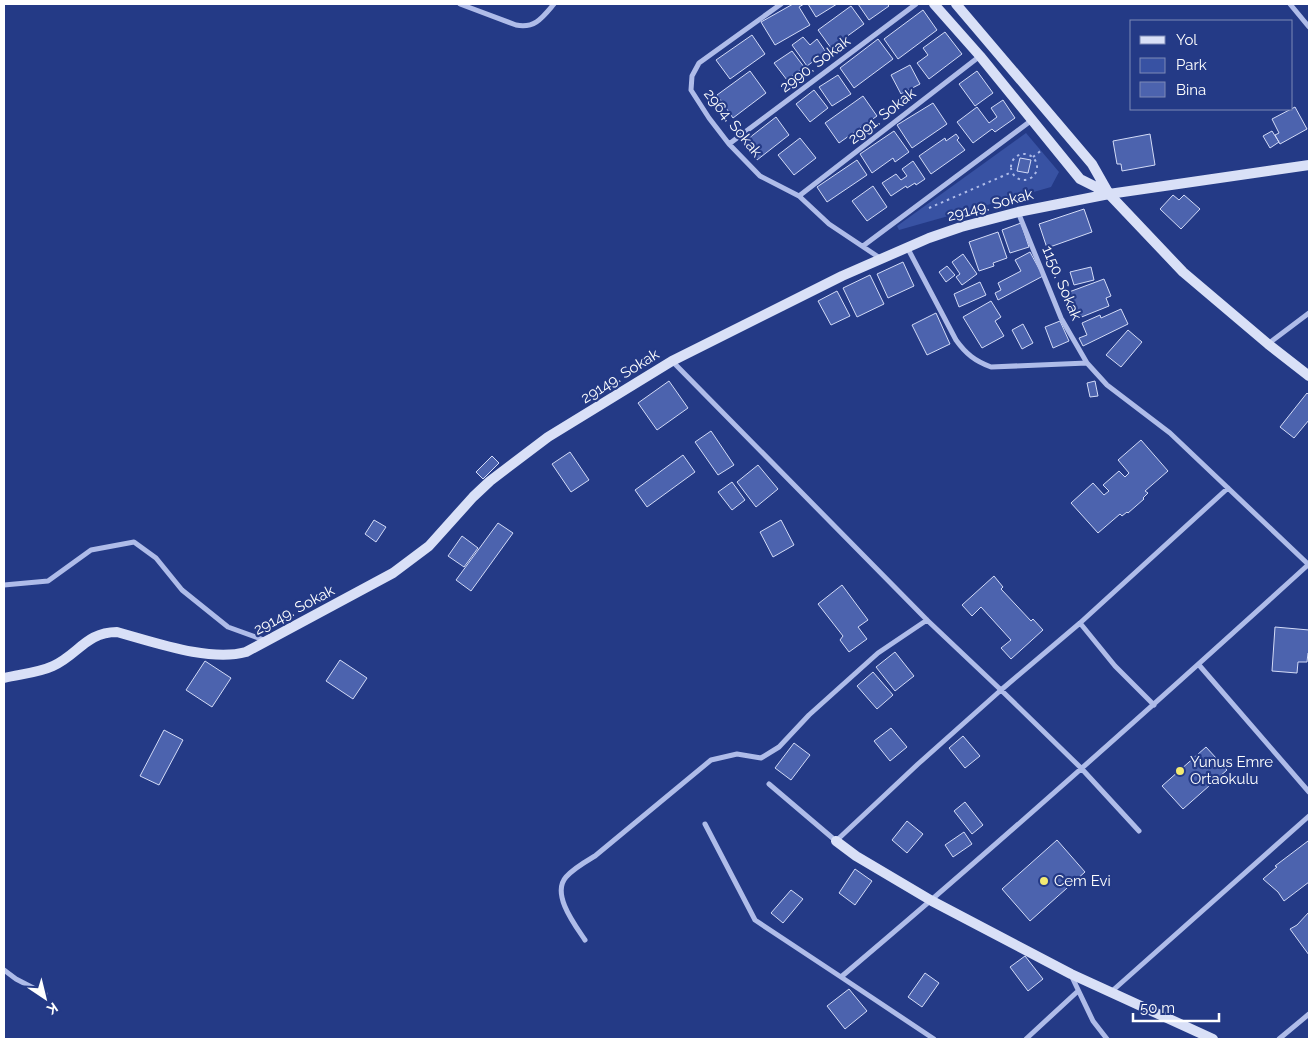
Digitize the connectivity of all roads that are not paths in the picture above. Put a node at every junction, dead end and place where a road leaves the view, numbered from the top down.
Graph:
1 (460, 4) edge
2 (554, 4) edge
3 (781, 4) edge
4 (916, 4) edge
5 (934, 4) edge
6 (956, 4) edge
7 (1290, 4) edge
8 (1309, 27) edge
9 (980, 56) junction
10 (1032, 120) junction
11 (729, 144) junction
12 (1309, 165) edge
13 (1109, 194) junction
14 (799, 196) junction
15 (1018, 212) junction
16 (862, 246) junction
17 (906, 247) junction
18 (880, 259) junction
19 (1309, 313) edge
20 (1268, 344) junction
21 (672, 361) junction
22 (1087, 363) junction
23 (1309, 376) edge
24 (1228, 488) junction
25 (1309, 564) edge
26 (4, 584) edge
27 (927, 620) junction
28 (1080, 623) junction
29 (267, 641) junction
30 (1198, 665) junction
31 (4, 678) edge
32 (1002, 690) junction
33 (1154, 705) junction
34 (1081, 768) junction
35 (769, 784) dead end
36 (1309, 792) edge
37 (1309, 816) edge
38 (705, 824) dead end
39 (1140, 831) dead end
40 (836, 842) junction
41 (932, 901) junction
42 (585, 940) dead end
43 (4, 970) edge
44 (1071, 974) junction
45 (841, 977) junction
46 (1078, 991) junction
47 (1111, 992) junction
48 (45, 994) dead end
49 (1309, 1014) edge
50 (934, 1039) edge
51 (1026, 1039) edge
52 (1107, 1039) edge
53 (1212, 1039) edge
54 (1279, 1039) edge

1 - 2 street
3 - 11 street, 2964. Sokak
4 - 11 street, 2990. Sokak
5 - 9 street
6 - 13 street
7 - 8 street
9 - 10 street
9 - 14 street, 2991. Sokak
10 - 13 street
10 - 16 street
11 - 14 street, 2964. Sokak
12 - 13 street, 29149. Sokak
13 - 15 street, 29149. Sokak
13 - 20 street
14 - 16 street, 2964. Sokak
15 - 17 street, 29149. Sokak
15 - 22 street, 1150. Sokak
16 - 18 street, 2964. Sokak
17 - 18 street, 29149. Sokak
17 - 22 street
18 - 21 street, 29149. Sokak
19 - 20 street
20 - 23 street
21 - 27 street
21 - 29 street, 29149. Sokak
22 - 24 street, 1150. Sokak
24 - 25 street, 1150. Sokak
24 - 28 street
25 - 30 street
26 - 29 street
27 - 32 street
27 - 42 street
28 - 32 street
28 - 33 street
29 - 31 street, 29149. Sokak
30 - 33 street
30 - 36 street
32 - 34 street
32 - 40 street
33 - 34 street
34 - 39 street
34 - 41 street
35 - 40 street
37 - 47 street
38 - 45 street
40 - 41 street
41 - 44 street
41 - 45 street
43 - 48 street
44 - 46 street
44 - 47 street
45 - 50 street
46 - 51 street
46 - 52 street
47 - 53 street
49 - 54 street

